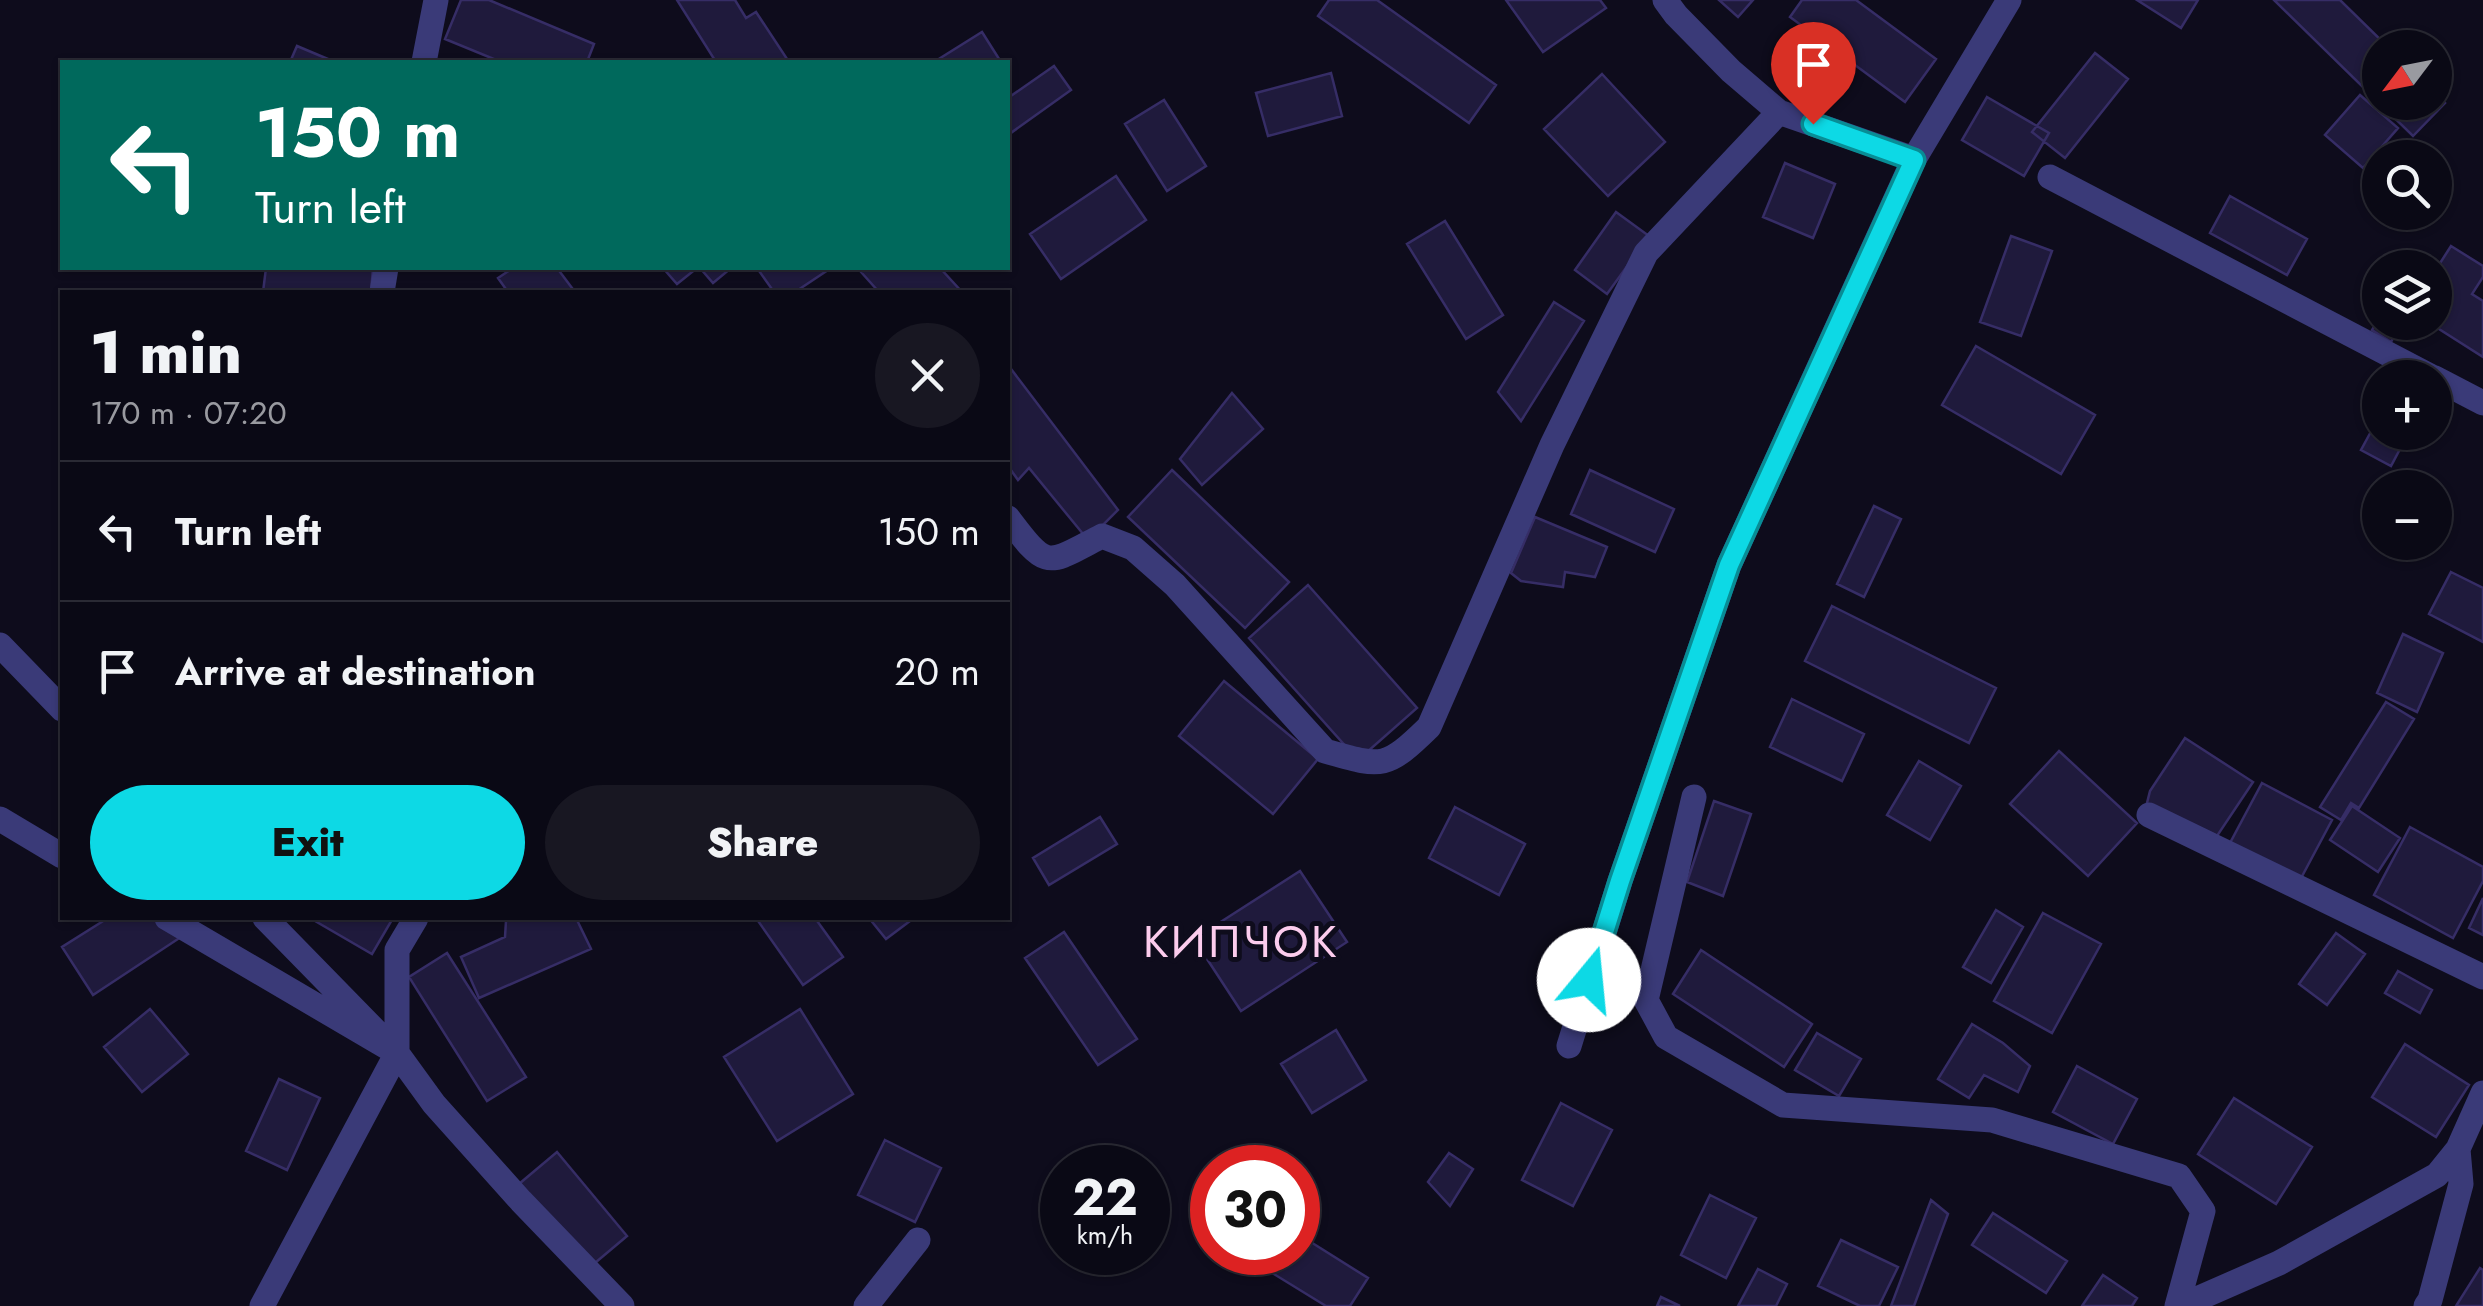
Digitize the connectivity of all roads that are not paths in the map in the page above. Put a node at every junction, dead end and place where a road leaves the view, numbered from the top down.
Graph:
1 (436, 0) edge
2 (1666, 0) edge
3 (2009, 0) edge
4 (424, 60) edge
5 (1779, 112) junction
6 (1914, 160) junction
7 (2050, 177) dead end
8 (2400, 360) edge
9 (2452, 387) edge
10 (2483, 403) edge
11 (1010, 521) edge
12 (0, 645) edge
13 (60, 707) edge
14 (1694, 796) dead end
15 (2149, 815) dead end
16 (0, 819) edge
17 (60, 855) edge
18 (170, 920) edge
19 (267, 920) edge
20 (415, 920) edge
21 (2483, 977) edge
22 (1569, 1046) dead end
23 (397, 1053) junction
24 (2483, 1093) edge
25 (2458, 1149) junction
26 (918, 1240) dead end
27 (262, 1306) edge
28 (622, 1306) edge
29 (866, 1306) edge
30 (2179, 1306) edge
31 (2426, 1306) edge

1 - 4 street
2 - 5 street
3 - 6 street
5 - 6 street
5 - 11 street
6 - 22 street
7 - 8 street
9 - 10 street
12 - 13 street
14 - 30 street
15 - 21 street
16 - 17 street
18 - 23 street
19 - 23 street
20 - 23 street
23 - 27 street
23 - 28 street
24 - 25 street
25 - 30 street
25 - 31 street
26 - 29 street

